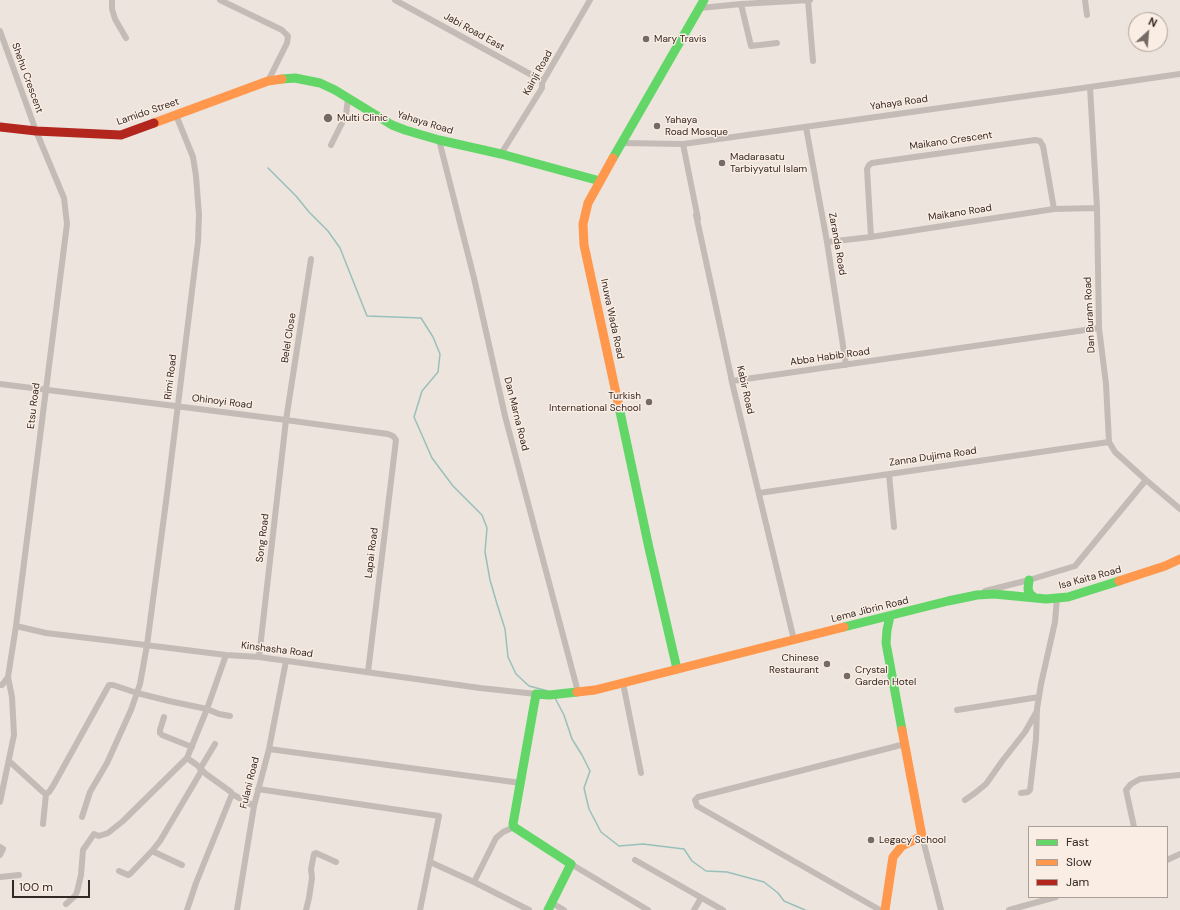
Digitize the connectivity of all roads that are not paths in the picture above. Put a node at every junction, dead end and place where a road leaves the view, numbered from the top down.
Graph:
1 (112, 0) edge
2 (220, 0) edge
3 (395, 0) edge
4 (590, 0) edge
5 (809, 0) edge
6 (1084, 0) edge
7 (702, 4) edge
8 (741, 4) junction
9 (1087, 15) dead end
10 (0, 31) edge
11 (126, 38) dead end
12 (777, 44) dead end
13 (813, 61) dead end
14 (1180, 74) edge
15 (268, 81) junction
16 (542, 83) junction
17 (252, 86) joint
18 (1090, 88) junction
19 (348, 98) junction
20 (176, 115) junction
21 (0, 127) edge
22 (806, 127) junction
23 (36, 131) junction
24 (439, 140) junction
25 (621, 143) junction
26 (683, 144) junction
27 (331, 145) dead end
28 (501, 154) junction
29 (600, 181) junction
30 (1097, 208) junction
31 (1054, 209) junction
32 (696, 215) dead end
33 (871, 237) junction
34 (827, 242) junction
35 (311, 259) dead end
36 (1099, 328) junction
37 (846, 365) junction
38 (732, 381) junction
39 (0, 384) edge
40 (46, 389) junction
41 (178, 406) junction
42 (286, 420) junction
43 (393, 436) joint
44 (1109, 442) junction
45 (890, 474) junction
46 (1146, 480) junction
47 (759, 493) junction
48 (1180, 509) edge
49 (894, 528) dead end
50 (1180, 559) edge
51 (1165, 566) junction
52 (1180, 566) edge
53 (1029, 580) junction
54 (1034, 598) junction
55 (1057, 598) junction
56 (948, 601) junction
57 (890, 616) junction
58 (16, 626) junction
59 (794, 640) junction
60 (147, 645) junction
61 (226, 655) junction
62 (259, 657) junction
63 (286, 661) junction
64 (677, 669) junction
65 (368, 672) junction
66 (8, 678) junction
67 (623, 683) junction
68 (0, 685) edge
69 (578, 692) junction
70 (137, 693) junction
71 (536, 694) junction
72 (1039, 697) junction
73 (207, 709) junction
74 (1038, 709) junction
75 (957, 710) dead end
76 (230, 716) dead end
77 (164, 718) dead end
78 (215, 744) dead end
79 (905, 744) junction
80 (192, 746) junction
81 (269, 749) junction
82 (188, 758) junction
83 (9, 761) junction
84 (201, 769) junction
85 (641, 773) dead end
86 (1180, 775) edge
87 (521, 783) junction
88 (258, 789) junction
89 (1021, 793) dead end
90 (46, 794) junction
91 (232, 794) junction
92 (964, 800) dead end
93 (0, 802) edge
94 (254, 806) junction
95 (82, 817) dead end
96 (43, 824) dead end
97 (1134, 826) edge
98 (514, 827) junction
99 (922, 836) junction
100 (0, 847) edge
101 (152, 851) junction
102 (1180, 854) edge
103 (0, 855) edge
104 (635, 860) dead end
105 (1168, 860) edge
106 (336, 862) dead end
107 (430, 862) junction
108 (571, 864) junction
109 (182, 865) dead end
110 (118, 871) dead end
111 (18, 874) dead end
112 (0, 877) edge
113 (474, 882) junction
114 (701, 898) junction
115 (1052, 898) edge
116 (66, 904) dead end
117 (550, 906) edge
118 (639, 908) edge
119 (187, 910) edge
120 (237, 910) edge
121 (306, 910) edge
122 (420, 910) edge
123 (528, 910) edge
124 (564, 910) edge
125 (648, 910) edge
126 (694, 910) edge
127 (722, 910) edge
128 (880, 910) edge
129 (885, 910) edge
130 (941, 910) edge
131 (1009, 910) edge

1 - 11 street
2 - 15 street
3 - 16 street, Jabi Road East
4 - 16 street, Kainji Road
5 - 8 street
5 - 13 street
6 - 9 street
7 - 8 street
7 - 25 street, Inuwa Wada Road
8 - 12 street
10 - 23 street, Shehu Crescent
14 - 18 street, Yahaya Road
15 - 17 street, Yahaya Road
15 - 19 street, Yahaya Road
16 - 28 street, Kainji Road
17 - 20 street, Lamido Street
18 - 22 street, Yahaya Road
18 - 30 street, Dan Buram Road
19 - 24 street, Yahaya Road
19 - 27 street
20 - 23 street, Lamido Street
20 - 41 street, Rimi Road
21 - 23 street, Lamido Street
22 - 26 street, Yahaya Road
22 - 34 street, Zaranda Road
23 - 40 street, Etsu Road
24 - 28 street, Yahaya Road
24 - 69 street, Dan Marna Road
25 - 26 street, Yahaya Road
25 - 29 street, Inuwa Wada Road
26 - 38 street, Kabir Road
28 - 29 street, Yahaya Road
29 - 64 street, Inuwa Wada Road
30 - 31 street, Maikano Road
30 - 36 street, Dan Buram Road
31 - 33 street, Maikano Road
31 - 33 street, Maikano Crescent
32 - 38 street
33 - 34 street, Maikano Road
34 - 37 street, Zaranda Road
35 - 42 street, Belel Close
36 - 37 street, Abba Habib Road
36 - 44 street, Dan Buram Road
37 - 38 street, Abba Habib Road
38 - 47 street, Kabir Road
39 - 40 street, Ohinoyi Road
40 - 41 street, Ohinoyi Road
40 - 58 street, Etsu Road
41 - 42 street, Ohinoyi Road
41 - 60 street, Rimi Road
42 - 43 street, Ohinoyi Road
42 - 62 street, Song Road
43 - 65 street, Lapai Road
44 - 45 street, Zanna Dujima Road
44 - 46 street
45 - 47 street, Zanna Dujima Road
45 - 49 street
46 - 48 street
46 - 53 street, Lema Jibrin Road
47 - 59 street, Kabir Road
50 - 51 street, Isa Kaita Road
51 - 52 street, Isa Kaita Road
51 - 55 street, Isa Kaita Road
53 - 54 street
53 - 56 street, Lema Jibrin Road
54 - 55 street, Isa Kaita Road
54 - 56 street, Isa Kaita Road
55 - 72 street
56 - 57 street, Lema Jibrin Road
57 - 59 street, Lema Jibrin Road
57 - 79 street
58 - 60 street, Kinshasha Road
58 - 66 street, Etsu Road
59 - 64 street, Lema Jibrin Road
60 - 61 street, Kinshasha Road
60 - 70 street, Rimi Road
61 - 62 street, Kinshasha Road
61 - 73 street
62 - 63 street, Kinshasha Road
63 - 65 street, Kinshasha Road
63 - 81 street, Fulani Road
64 - 67 street, Lema Jibrin Road
65 - 71 street, Kinshasha Road
66 - 68 street
66 - 83 street
67 - 69 street, Lema Jibrin Road
67 - 85 street
69 - 71 street, Lema Jibrin Road
70 - 73 street
70 - 90 street
70 - 95 street, Rimi Road
71 - 87 street
72 - 74 street
72 - 75 street
73 - 76 street
73 - 80 street
74 - 89 street
74 - 92 street
77 - 80 street
78 - 84 street
79 - 99 street
79 - 128 street
80 - 82 street
81 - 87 street
81 - 88 street, Fulani Road
82 - 84 street
82 - 116 street
83 - 90 street
83 - 93 street
84 - 91 street
84 - 101 street
86 - 97 street
87 - 98 street
88 - 94 street, Fulani Road
88 - 107 street
90 - 96 street
91 - 94 street
91 - 119 street
94 - 120 street, Fulani Road
98 - 108 street
98 - 113 street
99 - 129 street
99 - 130 street
100 - 103 street
101 - 109 street
101 - 110 street
102 - 105 street
104 - 114 street
106 - 121 street
107 - 113 street
107 - 122 street
108 - 117 street
108 - 118 street
111 - 112 street
113 - 123 street
114 - 126 street
114 - 127 street
115 - 131 street
117 - 124 street
118 - 125 street

